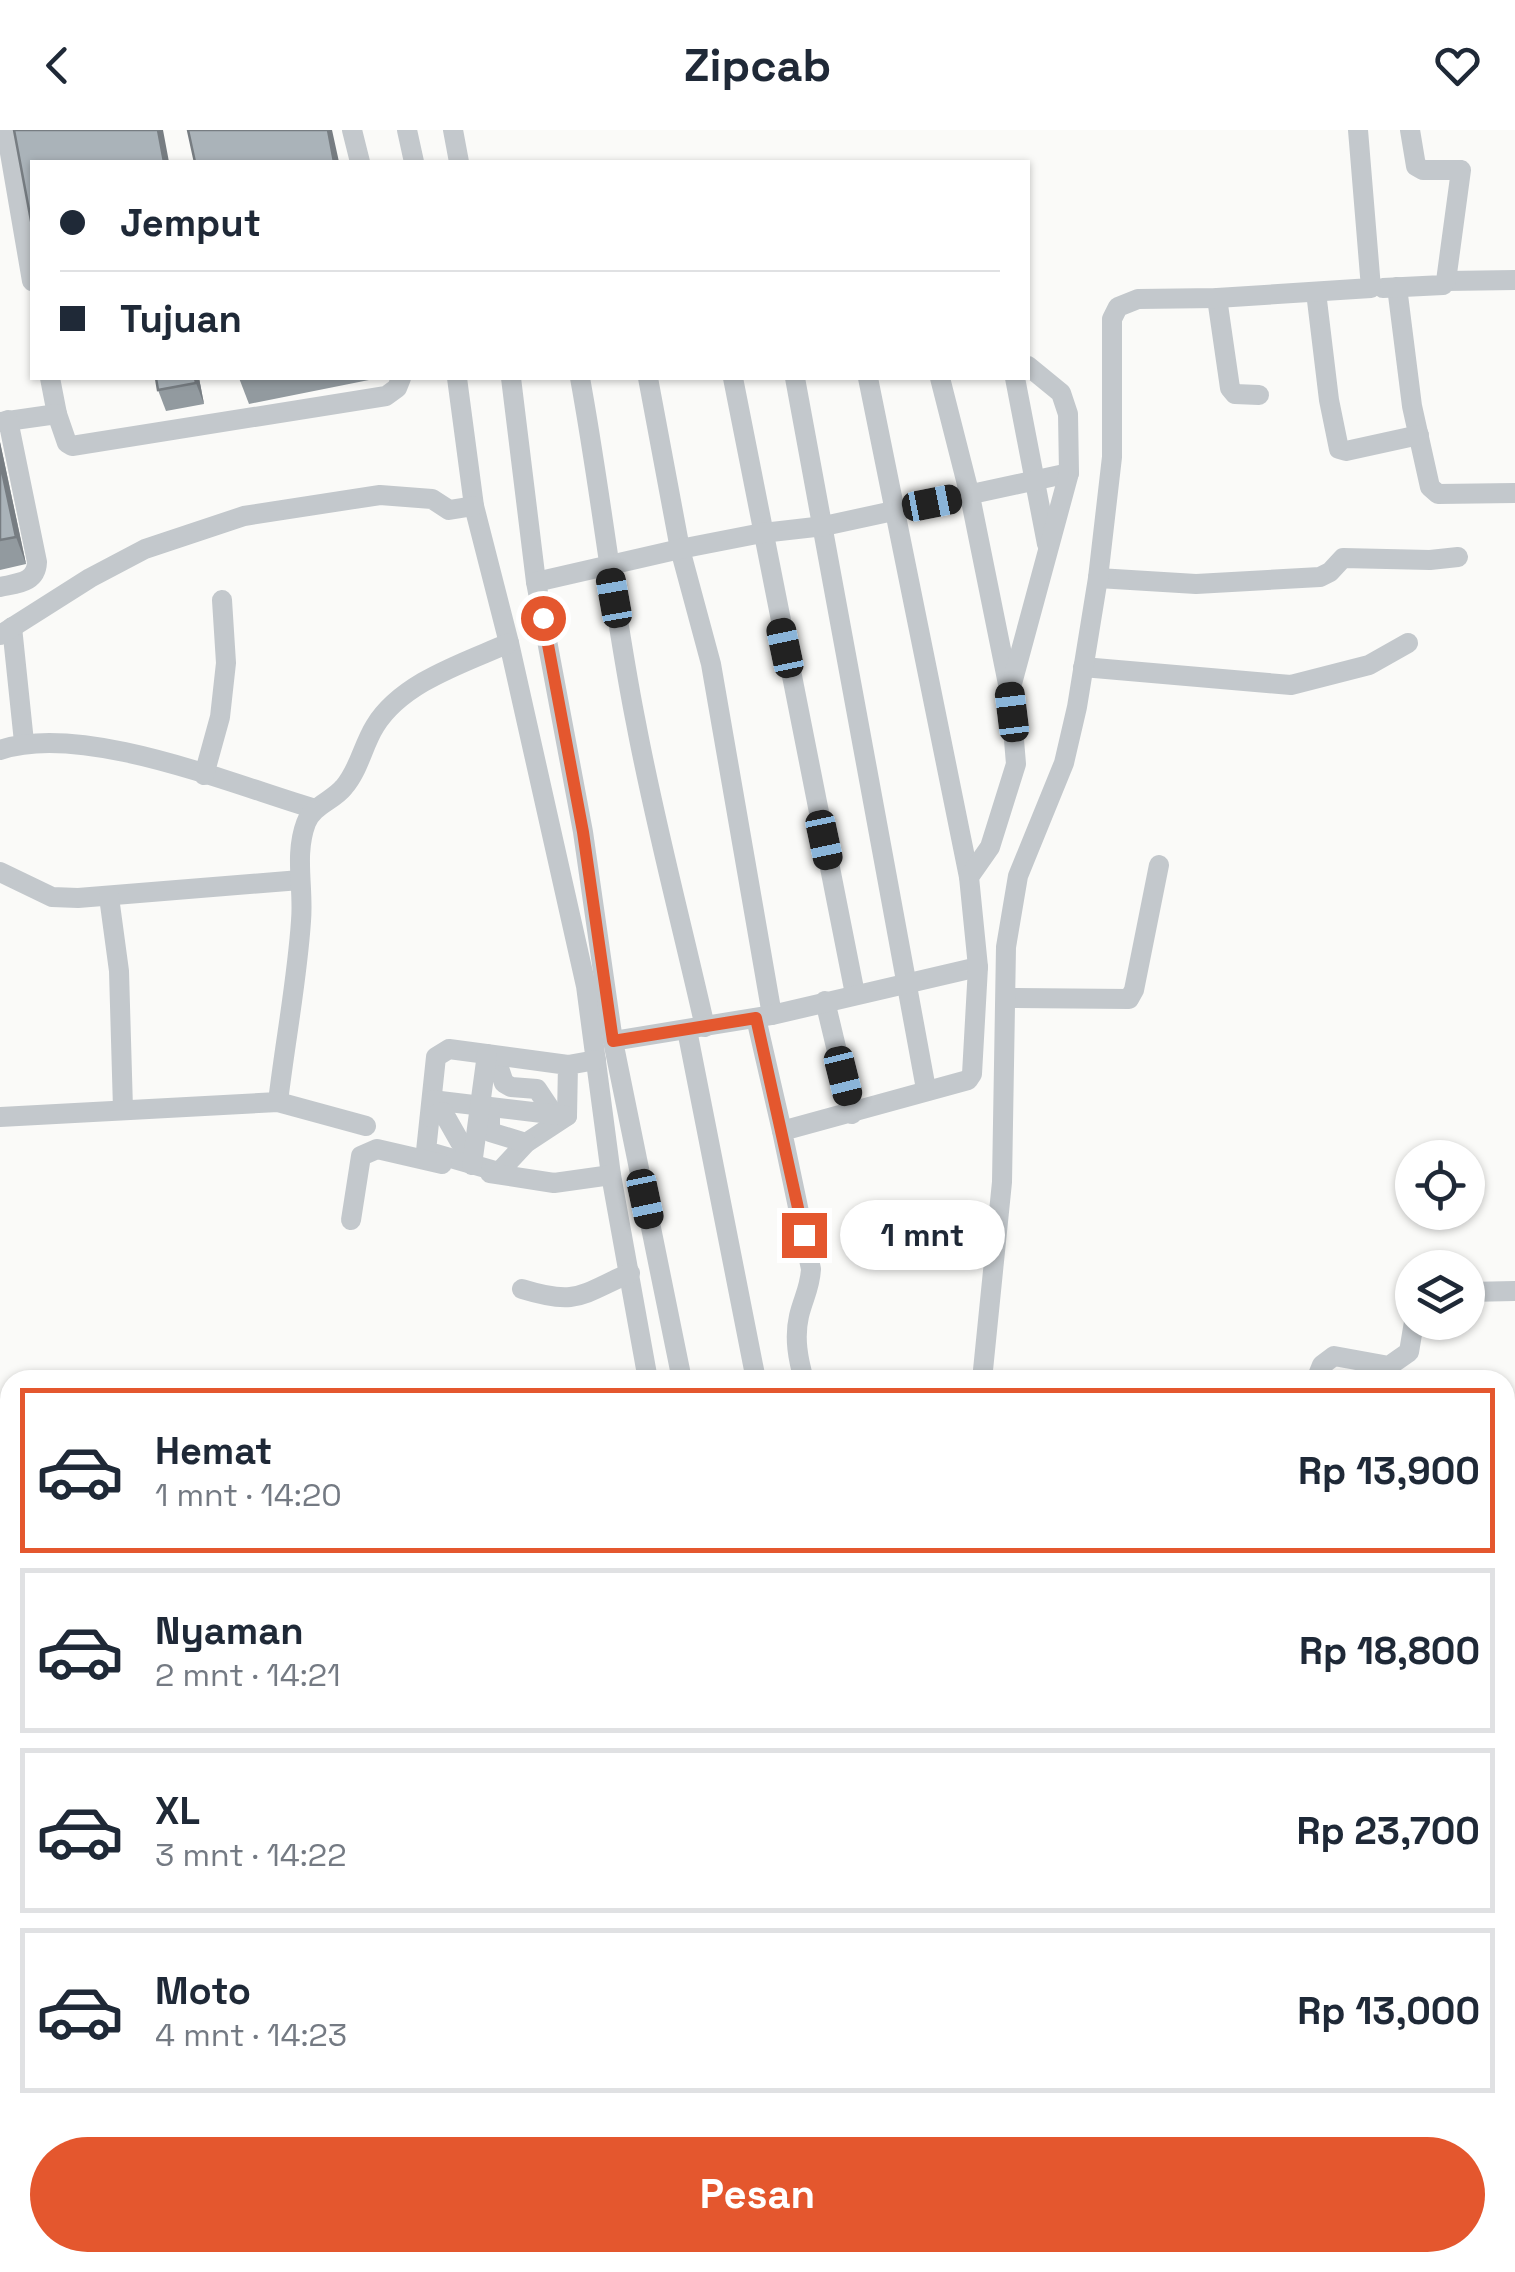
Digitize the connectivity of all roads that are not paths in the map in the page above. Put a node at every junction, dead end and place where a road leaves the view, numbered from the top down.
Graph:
1 (6, 130) edge
2 (352, 130) edge
3 (407, 130) edge
4 (452, 130) edge
5 (1358, 130) edge
6 (1410, 130) edge
7 (360, 160) edge
8 (414, 160) edge
9 (458, 160) edge
10 (30, 269) edge
11 (1515, 280) edge
12 (1446, 281) junction
13 (1371, 288) junction
14 (1396, 288) junction
15 (1316, 292) junction
16 (1217, 298) junction
17 (1030, 368) edge
18 (50, 380) edge
19 (401, 380) edge
20 (457, 380) edge
21 (511, 380) edge
22 (580, 380) edge
23 (648, 380) edge
24 (733, 380) edge
25 (795, 380) edge
26 (868, 380) edge
27 (941, 380) edge
28 (1016, 380) edge
29 (1259, 395) dead end
30 (57, 414) junction
31 (4, 421) edge
32 (1419, 436) junction
33 (1069, 473) junction
34 (1034, 481) junction
35 (1515, 492) edge
36 (970, 496) junction
37 (474, 506) junction
38 (896, 510) junction
39 (824, 526) junction
40 (762, 533) junction
41 (680, 550) junction
42 (1048, 551) junction
43 (1458, 557) dead end
44 (608, 566) junction
45 (1098, 578) junction
46 (536, 582) junction
47 (0, 587) edge
48 (222, 600) dead end
49 (6, 631) edge
50 (1408, 642) dead end
51 (509, 643) junction
52 (1084, 667) junction
53 (1010, 692) junction
54 (24, 742) junction
55 (0, 750) edge
56 (204, 775) junction
57 (314, 809) junction
58 (1160, 865) dead end
59 (0, 872) edge
60 (969, 877) junction
61 (300, 880) junction
62 (109, 896) junction
63 (978, 966) junction
64 (909, 984) junction
65 (855, 994) junction
66 (1007, 998) junction
67 (824, 1001) junction
68 (764, 1016) junction
69 (696, 1028) junction
70 (613, 1041) junction
71 (491, 1055) junction
72 (596, 1060) junction
73 (568, 1065) junction
74 (926, 1089) junction
75 (278, 1102) junction
76 (485, 1105) junction
77 (431, 1109) junction
78 (123, 1110) junction
79 (560, 1114) junction
80 (852, 1114) junction
81 (0, 1117) edge
82 (366, 1126) dead end
83 (782, 1131) junction
84 (526, 1143) junction
85 (480, 1153) junction
86 (611, 1175) junction
87 (352, 1220) dead end
88 (630, 1273) junction
89 (522, 1289) dead end
90 (1515, 1291) edge
91 (1485, 1292) edge
92 (1411, 1340) edge
93 (646, 1370) edge
94 (680, 1370) edge
95 (754, 1370) edge
96 (802, 1370) edge
97 (983, 1370) edge
98 (1320, 1370) edge

1 - 10 street
2 - 7 street
3 - 8 street
4 - 9 street
5 - 13 street
6 - 12 street
11 - 12 street
12 - 14 street
13 - 14 street
13 - 15 street
14 - 32 street
15 - 16 street
15 - 32 street
16 - 29 street
16 - 45 street
17 - 33 street
18 - 30 street
19 - 30 street
20 - 37 street
21 - 46 street
22 - 44 street
23 - 41 street
24 - 40 street
25 - 39 street
26 - 38 street
27 - 36 street
28 - 34 street
30 - 31 street
31 - 47 street
32 - 35 street
33 - 34 street
33 - 42 street
34 - 36 street
34 - 42 street
36 - 38 street
36 - 53 street
37 - 49 street
37 - 51 street
38 - 39 street
38 - 60 street
39 - 40 street
39 - 64 street
40 - 41 street
40 - 65 street
41 - 44 street
41 - 68 street
42 - 53 street
43 - 45 street
44 - 46 street
44 - 69 street
45 - 52 street
46 - 70 street
48 - 56 street
49 - 54 street
50 - 52 street
51 - 57 street
51 - 72 street
52 - 66 street
53 - 60 street
54 - 55 street
54 - 56 street
56 - 57 street
57 - 61 street
58 - 66 street
59 - 62 street
60 - 63 street
61 - 62 street
61 - 75 street
62 - 78 street
63 - 64 street
63 - 74 street
64 - 65 street
64 - 74 street
65 - 67 street
66 - 97 street
67 - 68 street
67 - 80 street
68 - 69 street
68 - 83 street
69 - 70 street
69 - 95 street
70 - 94 street
71 - 73 street
71 - 76 street
71 - 77 street
71 - 79 street
72 - 73 street
72 - 86 street
73 - 79 street
74 - 80 street
75 - 78 street
75 - 82 street
76 - 77 street
76 - 79 street
76 - 85 street
77 - 85 street
77 - 85 street
78 - 81 street
79 - 84 street
80 - 83 street
83 - 96 street
84 - 85 street
84 - 85 street
86 - 87 street
86 - 88 street
88 - 89 street
88 - 93 street
90 - 91 street
92 - 98 street

